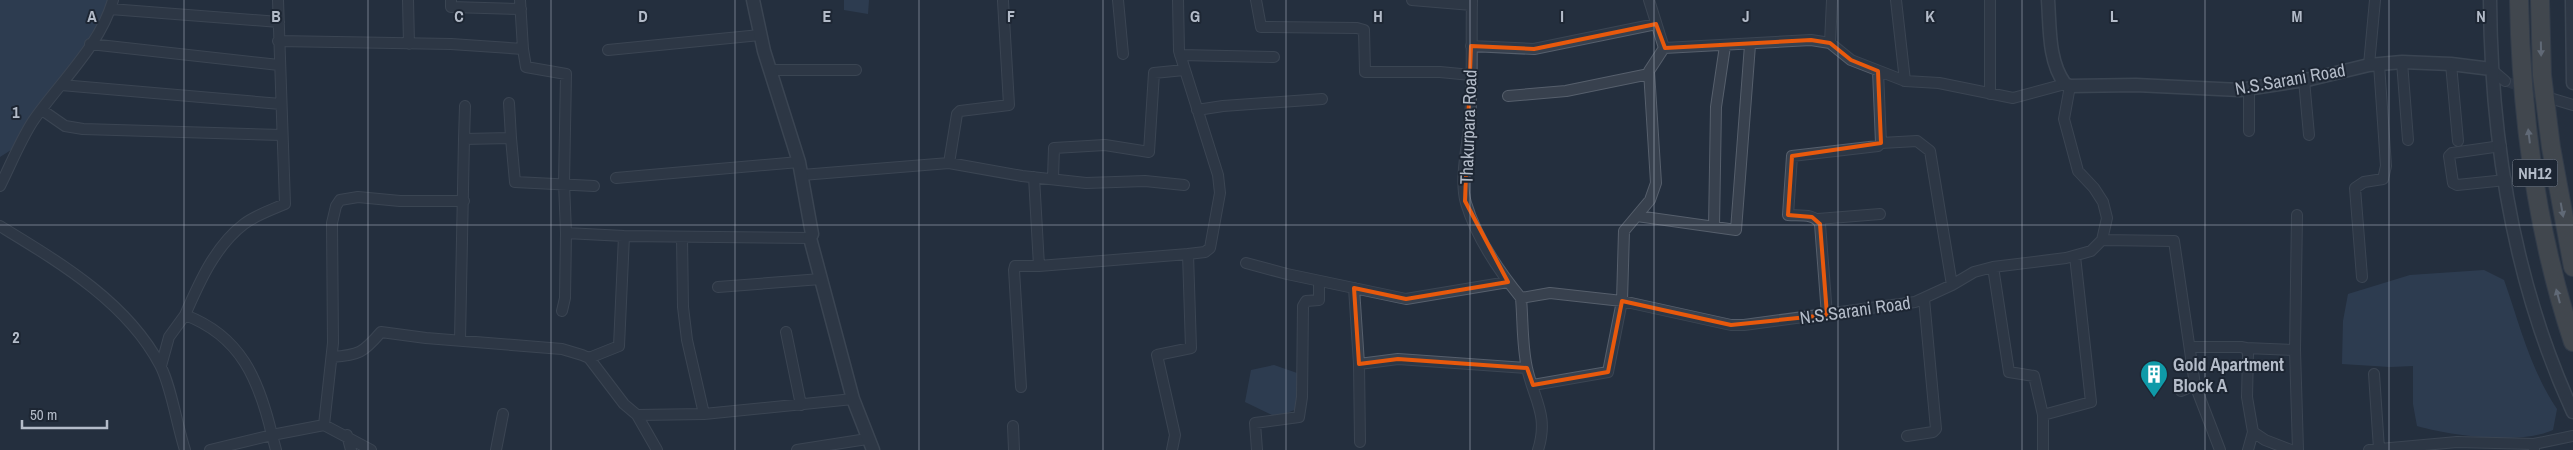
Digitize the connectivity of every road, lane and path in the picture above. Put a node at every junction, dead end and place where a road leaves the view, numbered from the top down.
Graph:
1 (278, 0) edge
2 (408, 0) edge
3 (451, 0) edge
4 (753, 0) edge
5 (1003, 0) edge
6 (1118, 0) edge
7 (1178, 0) edge
8 (1256, 0) edge
9 (1412, 0) edge
10 (1649, 0) edge
11 (1832, 0) edge
12 (1896, 0) edge
13 (1990, 0) edge
14 (2048, 0) edge
15 (2375, 0) edge
16 (2490, 0) edge
17 (2519, 0) edge
18 (2540, 0) edge
19 (2572, 0) edge
20 (1472, 3) edge
21 (112, 5) edge
22 (521, 5) edge
23 (279, 22) junction
24 (1656, 24) junction
25 (760, 35) junction
26 (278, 41) junction
27 (1830, 43) junction
28 (90, 44) junction
29 (410, 44) junction
30 (1750, 45) junction
31 (1470, 46) junction
32 (1725, 46) junction
33 (1664, 48) junction
34 (523, 49) junction
35 (608, 50) dead end
36 (1123, 54) dead end
37 (1180, 55) junction
38 (1274, 57) dead end
39 (2402, 62) junction
40 (2374, 64) junction
41 (2451, 64) junction
42 (279, 65) junction
43 (2491, 69) junction
44 (770, 70) junction
45 (856, 70) dead end
46 (1184, 70) junction
47 (1878, 71) junction
48 (1649, 74) junction
49 (1471, 75) junction
50 (2304, 80) junction
51 (2506, 81) tunnel mouth
52 (1905, 82) junction
53 (2573, 83) edge
54 (60, 84) junction
55 (2068, 85) junction
56 (2249, 88) junction
57 (1990, 94) junction
58 (1508, 96) dead end
59 (1322, 99) dead end
60 (2553, 99) tunnel mouth
61 (281, 104) junction
62 (509, 104) dead end
63 (2573, 105) edge
64 (464, 106) dead end
65 (42, 110) junction
66 (1197, 110) junction
67 (2249, 132) dead end
68 (282, 135) junction
69 (2309, 135) dead end
70 (511, 138) junction
71 (464, 139) junction
72 (2408, 140) dead end
73 (2458, 141) dead end
74 (1881, 142) junction
75 (2501, 146) junction
76 (799, 162) junction
77 (949, 163) junction
78 (802, 175) junction
79 (1034, 177) junction
80 (616, 178) dead end
81 (1053, 178) junction
82 (2506, 180) junction
83 (564, 183) junction
84 (1184, 185) dead end
85 (0, 186) edge
86 (594, 186) dead end
87 (464, 201) junction
88 (1880, 214) dead end
89 (2297, 215) dead end
90 (1637, 216) junction
91 (1818, 219) junction
92 (0, 226) edge
93 (1714, 227) junction
94 (566, 232) junction
95 (624, 236) junction
96 (682, 237) junction
97 (810, 238) junction
98 (2102, 240) junction
99 (1188, 254) junction
100 (2075, 256) junction
101 (1246, 263) dead end
102 (1039, 266) junction
103 (1993, 267) junction
104 (2573, 267) edge
105 (2362, 277) dead end
106 (821, 279) junction
107 (1319, 281) junction
108 (1508, 282) junction
109 (1952, 285) junction
110 (718, 287) dead end
111 (1354, 288) junction
112 (1521, 298) junction
113 (1924, 299) junction
114 (1622, 300) junction
115 (562, 311) dead end
116 (185, 314) junction
117 (1827, 315) junction
118 (786, 332) dead end
119 (460, 340) junction
120 (2573, 342) edge
121 (2190, 347) junction
122 (2246, 348) junction
123 (2296, 350) junction
124 (332, 358) junction
125 (589, 358) junction
126 (1359, 364) junction
127 (161, 366) junction
128 (1527, 368) junction
129 (2374, 374) dead end
130 (1533, 385) junction
131 (2196, 385) junction
132 (1021, 387) dead end
133 (2181, 391) dead end
134 (852, 399) junction
135 (801, 405) junction
136 (2573, 412) edge
137 (503, 414) dead end
138 (704, 414) junction
139 (637, 415) junction
140 (2043, 415) junction
141 (324, 425) junction
142 (1014, 426) dead end
143 (2253, 432) junction
144 (272, 435) junction
145 (346, 435) junction
146 (1907, 436) dead end
147 (2573, 436) edge
148 (1360, 442) dead end
149 (870, 445) edge
150 (2266, 445) edge
151 (2492, 446) edge
152 (2534, 447) edge
153 (185, 450) edge
154 (210, 450) edge
155 (276, 450) edge
156 (351, 450) edge
157 (371, 450) edge
158 (496, 450) edge
159 (657, 450) edge
160 (797, 450) edge
161 (1014, 450) edge
162 (1172, 450) edge
163 (1257, 450) edge
164 (1538, 450) edge
165 (2043, 450) edge
166 (2220, 450) edge
167 (2248, 450) edge
168 (2291, 450) edge
169 (2298, 450) edge
170 (2374, 450) edge

1 - 23 street
2 - 29 street
3 - 22 street
4 - 25 street
5 - 77 street
6 - 36 street
7 - 37 street
8 - 49 street
9 - 20 street
10 - 24 street
11 - 27 street
12 - 52 street
13 - 57 street
14 - 55 street
15 - 40 street
16 - 43 street
120 -> 17 highway, NH12
18 -> 104 highway, NH12
19 - 53 street
20 - 31 street, Thakurpara Road
21 - 23 street
21 - 28 street
22 - 34 street
23 - 26 street
24 - 31 street
24 - 33 street
25 - 35 street
25 - 44 street
26 - 29 street
26 - 42 street
27 - 30 street
27 - 47 street
28 - 42 street
28 - 54 street
29 - 34 street
30 - 32 street
30 - 93 street
31 - 49 street, Thakurpara Road
32 - 33 street
32 - 93 street
33 - 48 street
34 - 83 street
37 - 38 street
37 - 46 street
39 - 40 street, N.S.Sarani Road
39 - 41 street, N.S.Sarani Road
39 - 72 street
40 - 50 street, N.S.Sarani Road
40 - 105 street
41 - 43 street, N.S.Sarani Road
41 - 73 street
42 - 61 street
43 - 51 street
43 - 75 street
44 - 45 street
44 - 76 street
46 - 66 street
46 - 81 street
47 - 52 street
47 - 74 street
48 - 58 street
48 - 90 street
49 - 108 street, Thakurpara Road
50 - 56 street, N.S.Sarani Road
50 - 69 street
52 - 57 street
54 - 61 street
54 - 65 street
55 - 56 street, N.S.Sarani Road
55 - 57 street
55 - 98 street
56 - 67 street
59 - 66 street
60 - 63 street
61 - 68 street
62 - 70 street
64 - 71 street
65 - 68 street
65 - 85 street
66 - 99 street
68 - 116 street
70 - 71 street
70 - 83 street
71 - 87 street
74 - 91 street
74 - 109 street
75 - 82 street
75 - 82 street
76 - 78 street
76 - 80 street
77 - 78 street
77 - 79 street
78 - 97 street
79 - 81 street
79 - 102 street
81 - 84 street
82 - 136 street
83 - 86 street
83 - 94 street
87 - 119 street
87 - 124 street
88 - 91 street
89 - 123 street
90 - 93 street
90 - 114 street
91 - 117 street
92 - 127 street
94 - 95 street
94 - 115 street
95 - 96 street
95 - 125 street
96 - 97 street
96 - 138 street
97 - 106 street
98 - 100 street, N.S.Sarani Road
98 - 121 street
99 - 102 street
99 - 162 street
100 - 103 street, N.S.Sarani Road
100 - 140 street
101 - 107 street
102 - 132 street
103 - 109 street, N.S.Sarani Road
103 - 140 street
106 - 110 street
106 - 134 street
107 - 111 street
107 - 163 street
108 - 111 street
108 - 112 street, Thakurpara Road
109 - 113 street, N.S.Sarani Road
111 - 126 street
112 - 114 street, N.S.Sarani Road
112 - 128 street
113 - 117 street, N.S.Sarani Road
113 - 146 street
114 - 117 street, N.S.Sarani Road
114 - 130 street
116 - 127 street
116 - 144 street
118 - 135 street
119 - 124 street
119 - 125 street
121 - 122 street
121 - 131 street
122 - 123 street
122 - 143 street
123 - 169 street
124 - 141 street
125 - 139 street
126 - 128 street
126 - 148 street
127 - 153 street
128 - 130 street
129 - 170 street
130 - 164 street
131 - 133 street
131 - 166 street
134 - 135 street
134 - 149 street
135 - 138 street
137 - 158 street
138 - 139 street
139 - 159 street
140 - 165 street
141 - 144 street
141 - 145 street
142 - 161 street
143 - 150 street
143 - 167 street
144 - 154 street
144 - 155 street
145 - 156 street
145 - 157 street
147 - 152 street
149 - 160 street
150 - 168 street
151 - 152 street
151 - 170 street

